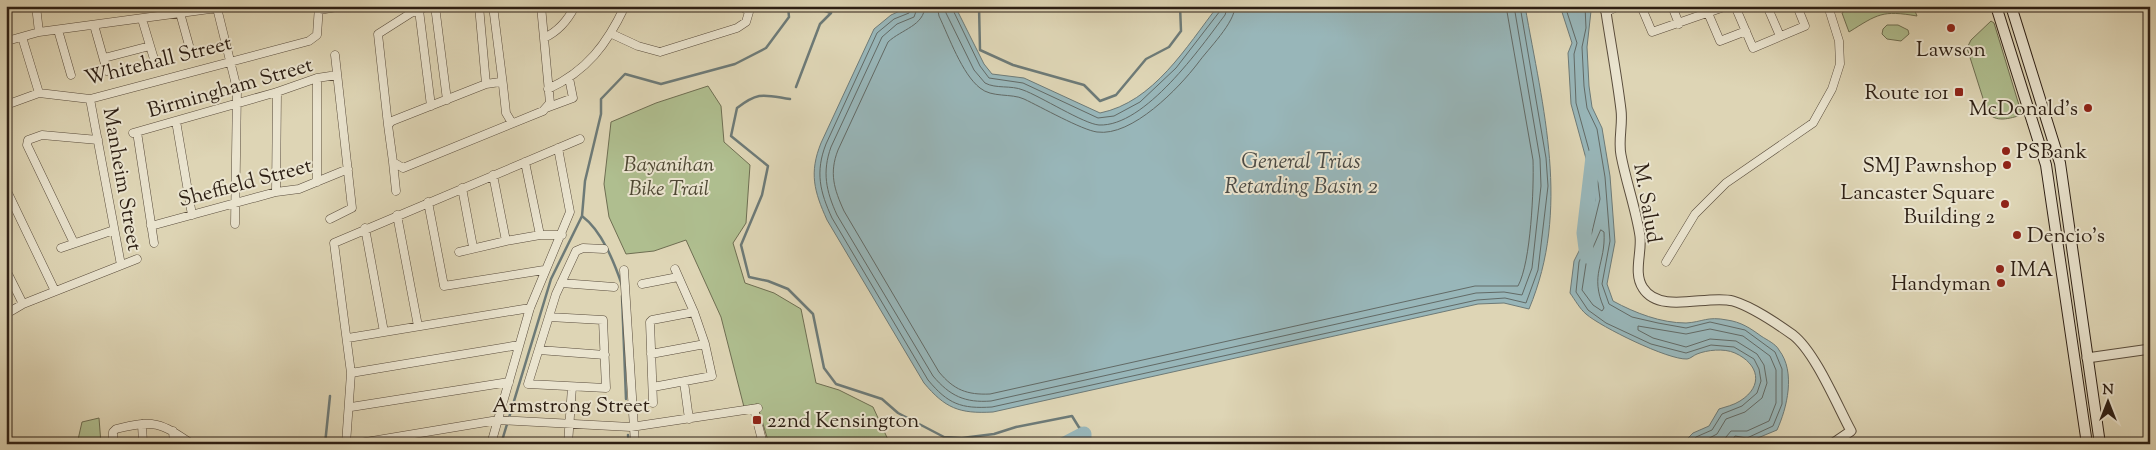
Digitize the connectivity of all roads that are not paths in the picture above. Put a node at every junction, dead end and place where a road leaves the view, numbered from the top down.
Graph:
1 (36, 6) edge
2 (232, 6) edge
3 (342, 6) edge
4 (428, 6) edge
5 (435, 6) edge
6 (479, 6) edge
7 (493, 6) edge
8 (541, 6) edge
9 (575, 6) edge
10 (625, 6) edge
11 (742, 6) edge
12 (1619, 6) edge
13 (1641, 6) edge
14 (1672, 6) edge
15 (1706, 6) edge
16 (1727, 6) edge
17 (1735, 6) edge
18 (1767, 6) edge
19 (1796, 6) edge
20 (1828, 6) edge
21 (1996, 6) edge
22 (2011, 6) edge
23 (217, 8) junction
24 (319, 8) edge
25 (1604, 9) edge
26 (419, 10) junction
27 (180, 13) junction
28 (1709, 14) junction
29 (142, 19) junction
30 (1679, 24) junction
31 (94, 25) junction
32 (58, 30) junction
33 (1746, 31) junction
34 (39, 32) junction
35 (612, 34) junction
36 (1780, 36) junction
37 (22, 37) junction
38 (544, 38) junction
39 (7, 41) edge
40 (150, 46) junction
41 (190, 49) dead end
42 (335, 55) dead end
43 (104, 58) junction
44 (154, 59) dead end
45 (229, 60) junction
46 (107, 71) dead end
47 (71, 75) dead end
48 (337, 75) junction
49 (316, 78) junction
50 (569, 78) junction
51 (486, 84) junction
52 (503, 85) junction
53 (548, 89) junction
54 (277, 92) junction
55 (38, 93) junction
56 (90, 99) junction
57 (447, 100) junction
58 (237, 102) junction
59 (6, 105) edge
60 (430, 106) junction
61 (544, 109) junction
62 (176, 121) junction
63 (512, 123) junction
64 (388, 125) junction
65 (580, 139) dead end
66 (98, 140) junction
67 (558, 148) junction
68 (393, 162) junction
69 (525, 162) junction
70 (348, 169) junction
71 (493, 175) junction
72 (317, 182) junction
73 (462, 188) junction
74 (6, 189) edge
75 (396, 191) dead end
76 (276, 192) junction
77 (428, 202) junction
78 (235, 204) junction
79 (192, 215) junction
80 (397, 215) junction
81 (330, 219) dead end
82 (235, 224) dead end
83 (151, 226) junction
84 (365, 228) junction
85 (114, 230) junction
86 (540, 235) junction
87 (562, 235) junction
88 (506, 241) junction
89 (74, 243) junction
90 (154, 243) dead end
91 (473, 247) junction
92 (61, 248) dead end
93 (604, 249) dead end
94 (459, 252) dead end
95 (137, 259) dead end
96 (1666, 262) dead end
97 (120, 265) junction
98 (675, 269) dead end
99 (6, 270) edge
100 (544, 270) junction
101 (624, 270) dead end
102 (678, 277) junction
103 (561, 283) junction
104 (642, 284) dead end
105 (614, 287) dead end
106 (55, 291) junction
107 (23, 304) junction
108 (530, 308) junction
109 (694, 312) junction
110 (6, 314) edge
111 (548, 316) junction
112 (418, 326) junction
113 (384, 332) junction
114 (348, 338) junction
115 (705, 344) junction
116 (519, 345) junction
117 (2150, 349) edge
118 (539, 350) junction
119 (651, 354) junction
120 (605, 355) junction
121 (2087, 358) junction
122 (351, 373) junction
123 (509, 382) junction
124 (684, 382) junction
125 (572, 387) junction
126 (652, 387) junction
127 (653, 402) dead end
128 (351, 407) junction
129 (690, 419) junction
130 (500, 420) junction
131 (570, 423) junction
132 (142, 424) junction
133 (634, 426) junction
134 (173, 431) junction
135 (113, 444) edge
136 (143, 444) edge
137 (174, 444) edge
138 (192, 444) edge
139 (346, 444) edge
140 (354, 444) edge
141 (491, 444) edge
142 (568, 444) edge
143 (635, 444) edge
144 (763, 444) edge
145 (1832, 444) edge
146 (2087, 444) edge
147 (2100, 444) edge

1 - 34 street
2 - 23 street
3 - 24 street
4 - 26 street
5 - 57 street
6 - 51 street
7 - 52 street
8 - 38 street
9 - 38 street
10 - 35 street
11 - 35 street
12 - 25 street
13 - 30 street
14 - 30 street
15 - 28 street
16 - 28 street
17 - 33 street
18 - 36 street
19 - 36 street
20 - 96 street
21 - 146 main road
22 - 121 main road
23 - 27 street
23 - 45 street
24 - 45 street, Whitehall Street
25 - 145 street, M. Salud
26 - 60 street
26 - 64 street
27 - 29 street
27 - 41 street
28 - 30 street
28 - 33 street
29 - 31 street
29 - 40 street
31 - 32 street
31 - 43 street
32 - 34 street
32 - 47 street
33 - 36 street
34 - 37 street
35 - 50 street
37 - 39 street
37 - 55 street
38 - 53 street
40 - 43 street
40 - 44 street
42 - 48 street
43 - 46 street
45 - 56 street, Whitehall Street
45 - 58 street
48 - 49 street, Birmingham Street
48 - 70 street
49 - 54 street, Birmingham Street
49 - 72 street
50 - 53 street
50 - 61 street
51 - 52 street
51 - 57 street
52 - 63 street
53 - 61 street
54 - 58 street, Birmingham Street
54 - 76 street
55 - 56 street, Whitehall Street
55 - 59 street, Whitehall Street
56 - 66 street, Manheim Street
57 - 60 street
58 - 62 street, Birmingham Street
58 - 78 street
60 - 64 street
61 - 63 street
62 - 79 street
62 - 83 street, Birmingham Street
63 - 68 street
64 - 68 street
65 - 67 street
66 - 85 street, Manheim Street
66 - 89 street
67 - 69 street
67 - 87 street
68 - 75 street
69 - 71 street
69 - 86 street
70 - 72 street, Sheffield Street
70 - 81 street
71 - 73 street
71 - 88 street
72 - 76 street, Sheffield Street
73 - 77 street
73 - 91 street
74 - 106 street
76 - 78 street, Sheffield Street
77 - 80 street
77 - 100 street
78 - 79 street, Sheffield Street
78 - 82 street
79 - 83 street, Sheffield Street
80 - 84 street
80 - 112 street
83 - 90 street
84 - 113 street
84 - 114 street
85 - 89 street
85 - 97 street, Manheim Street
86 - 87 street
86 - 88 street
87 - 100 street
88 - 91 street
89 - 92 street
91 - 94 street
93 - 103 street
95 - 97 street, Manheim Street
97 - 106 street, Manheim Street
98 - 102 street
99 - 107 street
100 - 108 street
101 - 133 street
102 - 104 street
102 - 109 street
103 - 105 street
103 - 111 street
106 - 107 street, Manheim Street
107 - 110 street, Manheim Street
108 - 112 street
108 - 116 street
109 - 115 street
109 - 119 street
111 - 118 street
111 - 120 street
112 - 113 street
113 - 114 street
114 - 122 street
115 - 119 street
115 - 124 street
116 - 122 street
116 - 123 street
117 - 121 street
118 - 120 street
118 - 125 street
119 - 126 street
120 - 125 street
121 - 147 main road
122 - 128 street
123 - 128 street
123 - 130 street
124 - 126 street
124 - 129 street
125 - 131 street
126 - 127 street
128 - 139 street
129 - 133 street, Armstrong Street
129 - 144 street, Armstrong Street
130 - 131 street, Armstrong Street
130 - 140 street, Armstrong Street
130 - 141 street
131 - 133 street, Armstrong Street
131 - 142 street
132 - 134 street
132 - 135 street
132 - 136 street
133 - 143 street
134 - 137 street
134 - 138 street

